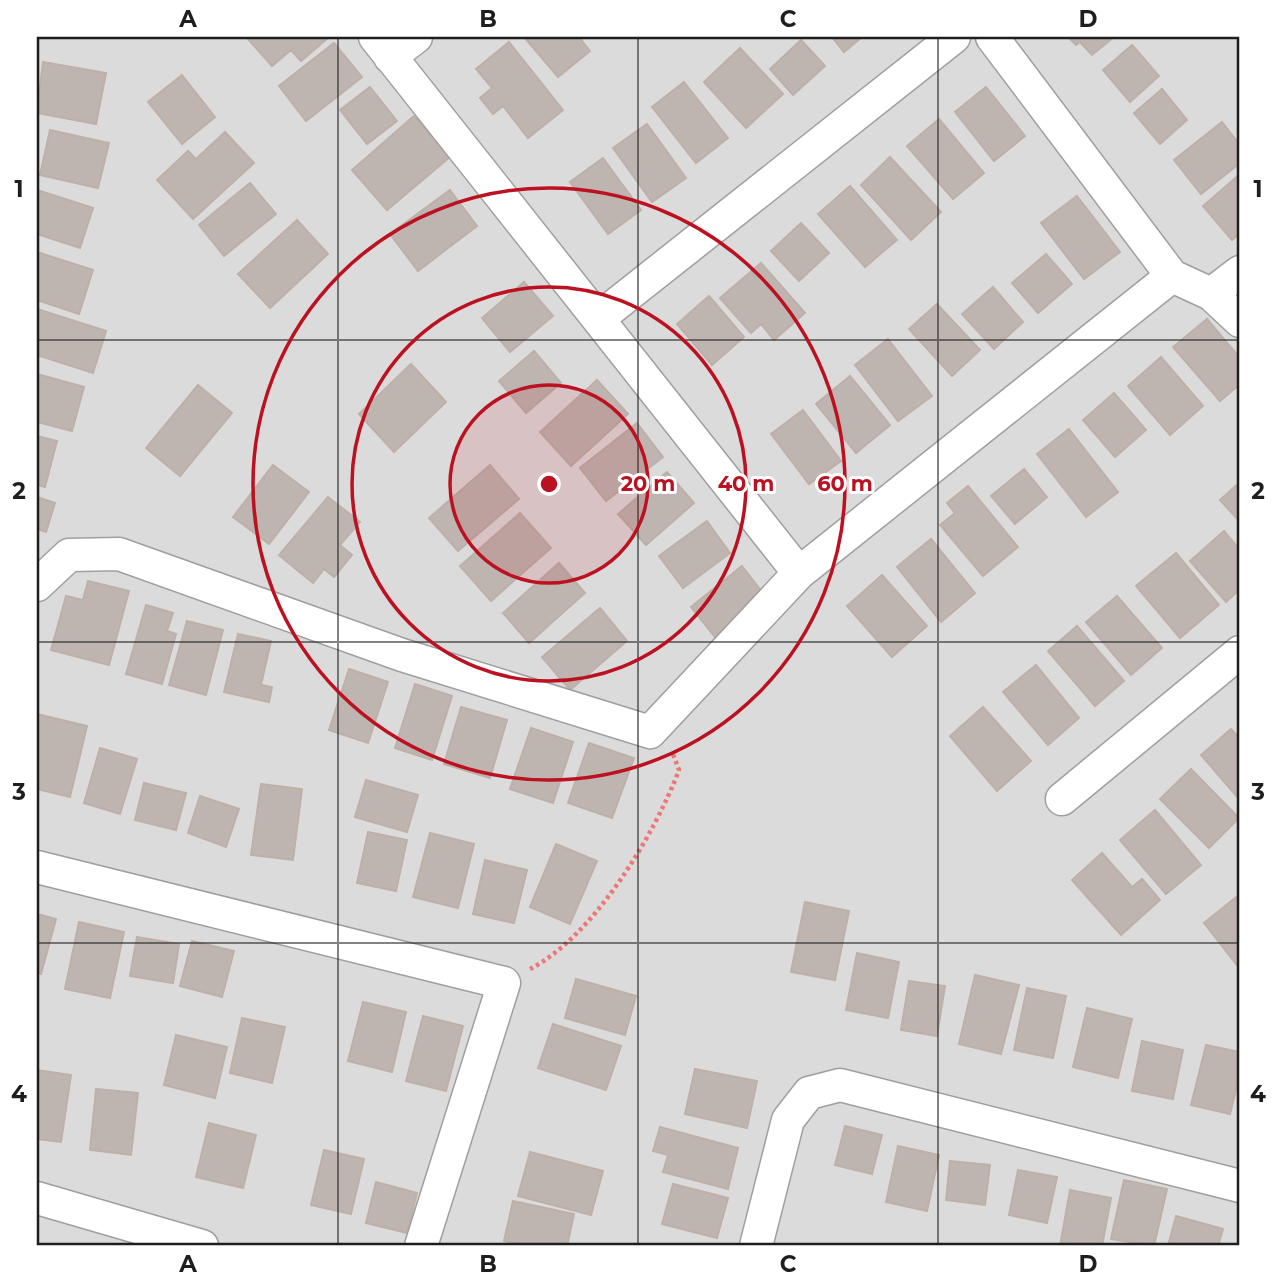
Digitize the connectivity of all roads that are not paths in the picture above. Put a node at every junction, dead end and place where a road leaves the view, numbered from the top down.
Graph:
1 (416, 37) edge
2 (954, 37) edge
3 (992, 37) edge
4 (382, 47) edge
5 (1240, 272) edge
6 (1172, 276) junction
7 (1212, 295) junction
8 (599, 318) junction
9 (1240, 321) edge
10 (799, 573) junction
11 (37, 585) edge
12 (1240, 652) edge
13 (1062, 799) dead end
14 (37, 867) edge
15 (1240, 1186) edge
16 (37, 1198) edge
17 (202, 1246) edge
18 (421, 1246) edge
19 (756, 1246) edge

1 - 4 street
2 - 8 street
3 - 6 street
4 - 8 street
5 - 7 street
6 - 7 street
6 - 10 street
7 - 9 street
8 - 10 street
10 - 11 street
12 - 13 street
14 - 18 street
15 - 19 street
16 - 17 street

